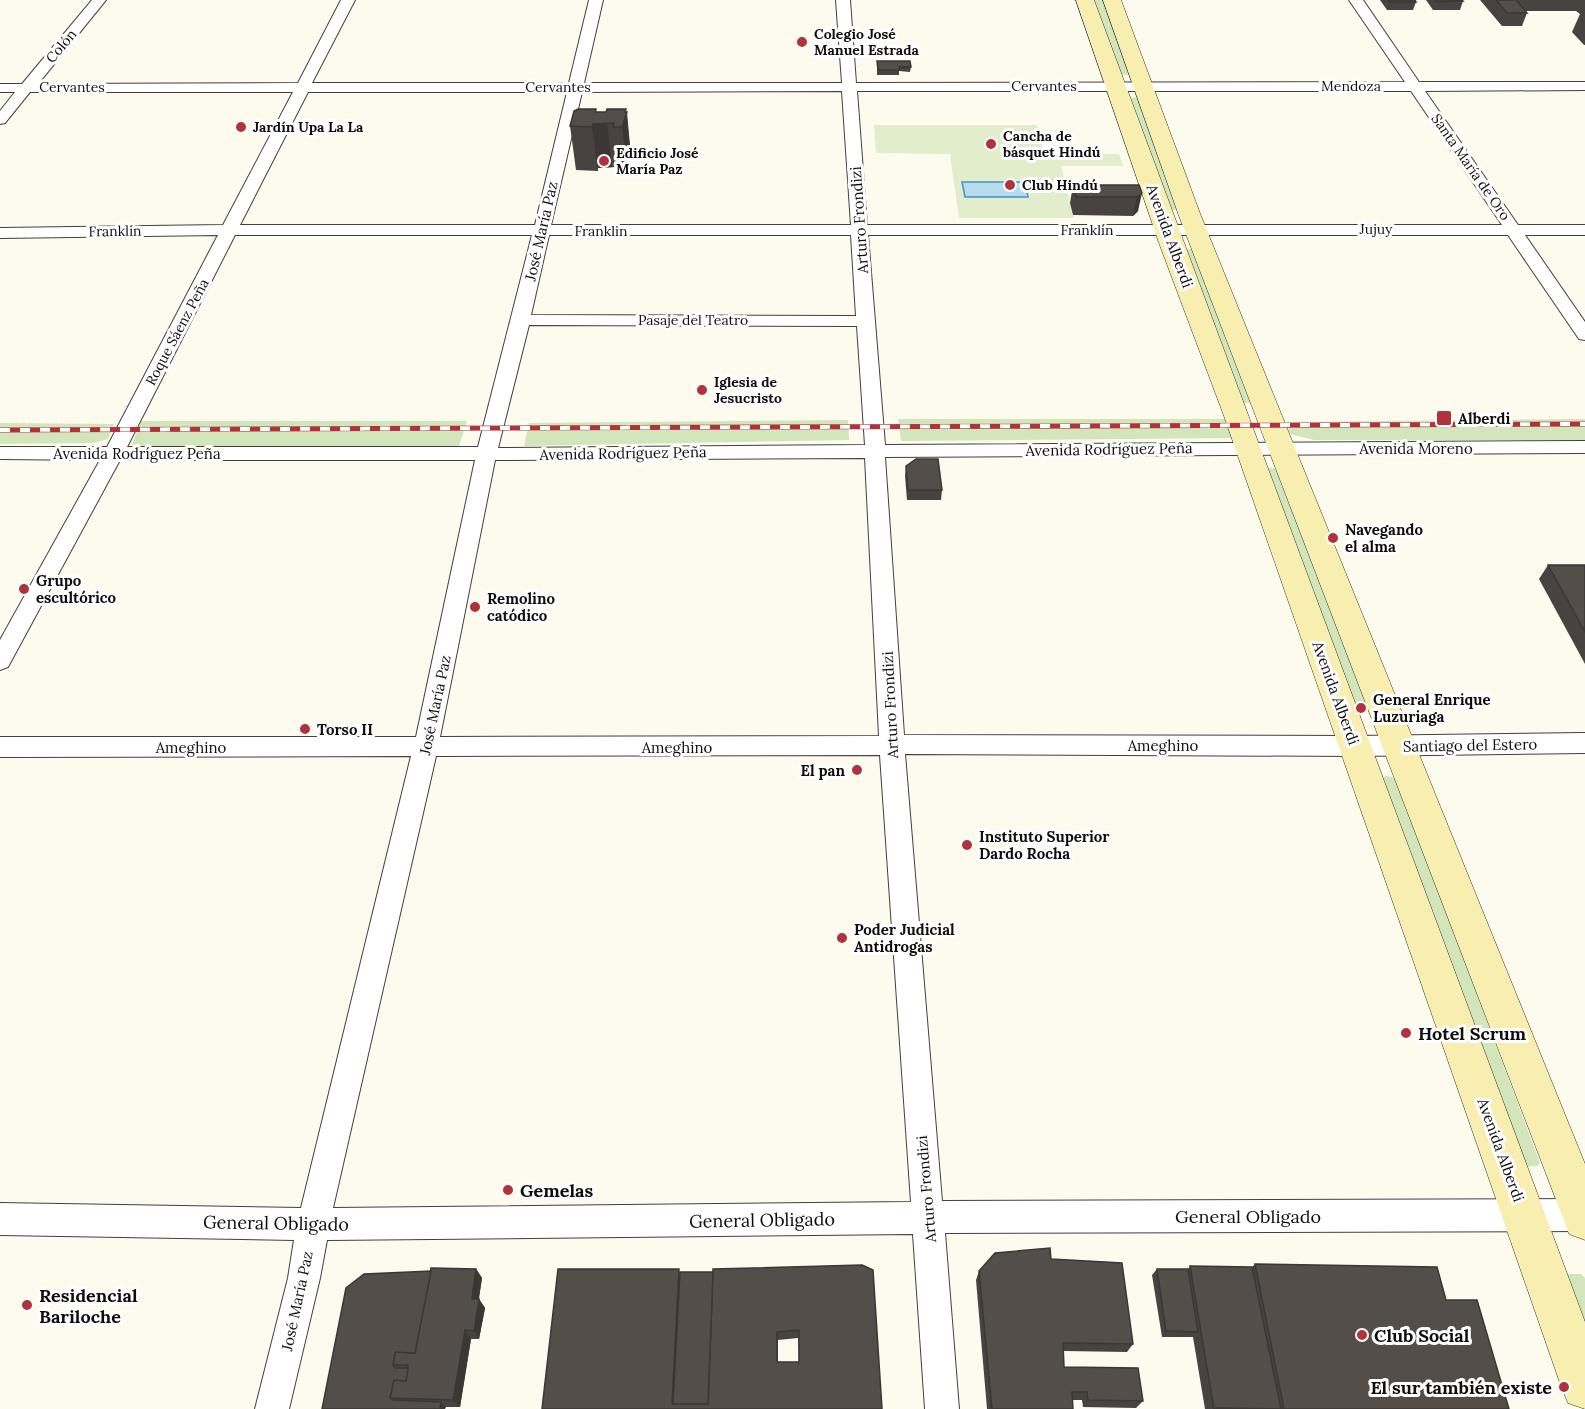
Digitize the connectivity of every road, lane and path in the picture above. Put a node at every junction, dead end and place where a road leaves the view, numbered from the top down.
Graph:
1 (99, 0) edge
2 (348, 0) edge
3 (596, 0) edge
4 (843, 0) edge
5 (1085, 0) edge
6 (1112, 0) edge
7 (1356, 0) edge
8 (303, 86) junction
9 (1116, 86) junction
10 (1144, 86) junction
11 (1414, 86) junction
12 (1585, 86) edge
13 (574, 87) junction
14 (851, 87) junction
15 (0, 88) edge
16 (26, 88) junction
17 (0, 120) edge
18 (1167, 229) junction
19 (1195, 229) junction
20 (231, 230) junction
21 (1514, 230) junction
22 (1585, 230) edge
23 (541, 231) junction
24 (859, 231) junction
25 (0, 233) edge
26 (520, 320) junction
27 (866, 321) junction
28 (1585, 335) edge
29 (1246, 447) junction
30 (1281, 447) junction
31 (1585, 447) edge
32 (875, 451) junction
33 (0, 453) edge
34 (113, 453) junction
35 (487, 454) junction
36 (0, 661) edge
37 (1585, 743) edge
38 (892, 746) junction
39 (1355, 746) junction
40 (1400, 746) junction
41 (0, 747) edge
42 (426, 747) junction
43 (1524, 1214) junction
44 (1585, 1216) edge
45 (0, 1219) edge
46 (929, 1219) junction
47 (313, 1224) junction
48 (1585, 1386) edge
49 (272, 1409) edge
50 (942, 1409) edge

1 - 16 street, Colón
2 - 8 street, Roque Sáenz Peña
3 - 13 street, José María Paz
4 - 14 street, Arturo Frondizi
5 - 9 main road, Avenida Alberdi
6 - 10 main road, Avenida Alberdi
7 - 11 street, Santa María de Oro
8 - 13 street, Cervantes
8 - 16 street, Cervantes
8 - 20 street, Roque Sáenz Peña
9 - 10 street, Mendoza
9 - 14 street, Cervantes
9 - 18 main road, Avenida Alberdi
10 - 11 street, Mendoza
10 - 19 main road, Avenida Alberdi
11 - 12 street, Mendoza
11 - 21 street, Santa María de Oro
13 - 14 street, Cervantes
13 - 23 street, José María Paz
14 - 24 street, Arturo Frondizi
15 - 16 street, Cervantes
16 - 17 street, Colón
18 - 19 street, Jujuy
18 - 24 street, Franklin
18 - 29 main road, Avenida Alberdi
19 - 21 street, Jujuy
19 - 30 main road, Avenida Alberdi
20 - 23 street, Franklin
20 - 25 street, Franklin
20 - 34 street, Roque Sáenz Peña
21 - 22 street, Jujuy
21 - 28 street, Santa María de Oro
23 - 24 street, Franklin
23 - 26 street, José María Paz
24 - 27 street, Arturo Frondizi
26 - 27 street, Pasaje del Teatro
26 - 35 street, José María Paz
27 - 32 street, Arturo Frondizi
29 - 30 street, Avenida Moreno
29 - 32 street, Avenida Rodríguez Peña
29 - 39 main road, Avenida Alberdi
30 - 31 street, Avenida Moreno
30 - 40 main road, Avenida Alberdi
32 - 35 street, Avenida Rodríguez Peña
32 - 38 street, Arturo Frondizi
33 - 34 street, Avenida Rodríguez Peña
34 - 35 street, Avenida Rodríguez Peña
34 - 36 street, Roque Sáenz Peña
35 - 42 street, José María Paz
37 - 40 street, Santiago del Estero
38 - 39 street, Ameghino
38 - 42 street, Ameghino
38 - 46 street, Arturo Frondizi
39 - 40 street, Santiago del Estero
39 - 43 main road, Avenida Alberdi
40 - 44 main road, Avenida Alberdi
41 - 42 street, Ameghino
42 - 47 street, José María Paz
43 - 44 street, General Obligado
43 - 46 street, General Obligado
43 - 48 main road, Avenida Alberdi
45 - 47 street, General Obligado
46 - 47 street, General Obligado
46 - 50 street, Arturo Frondizi
47 - 49 street, José María Paz

